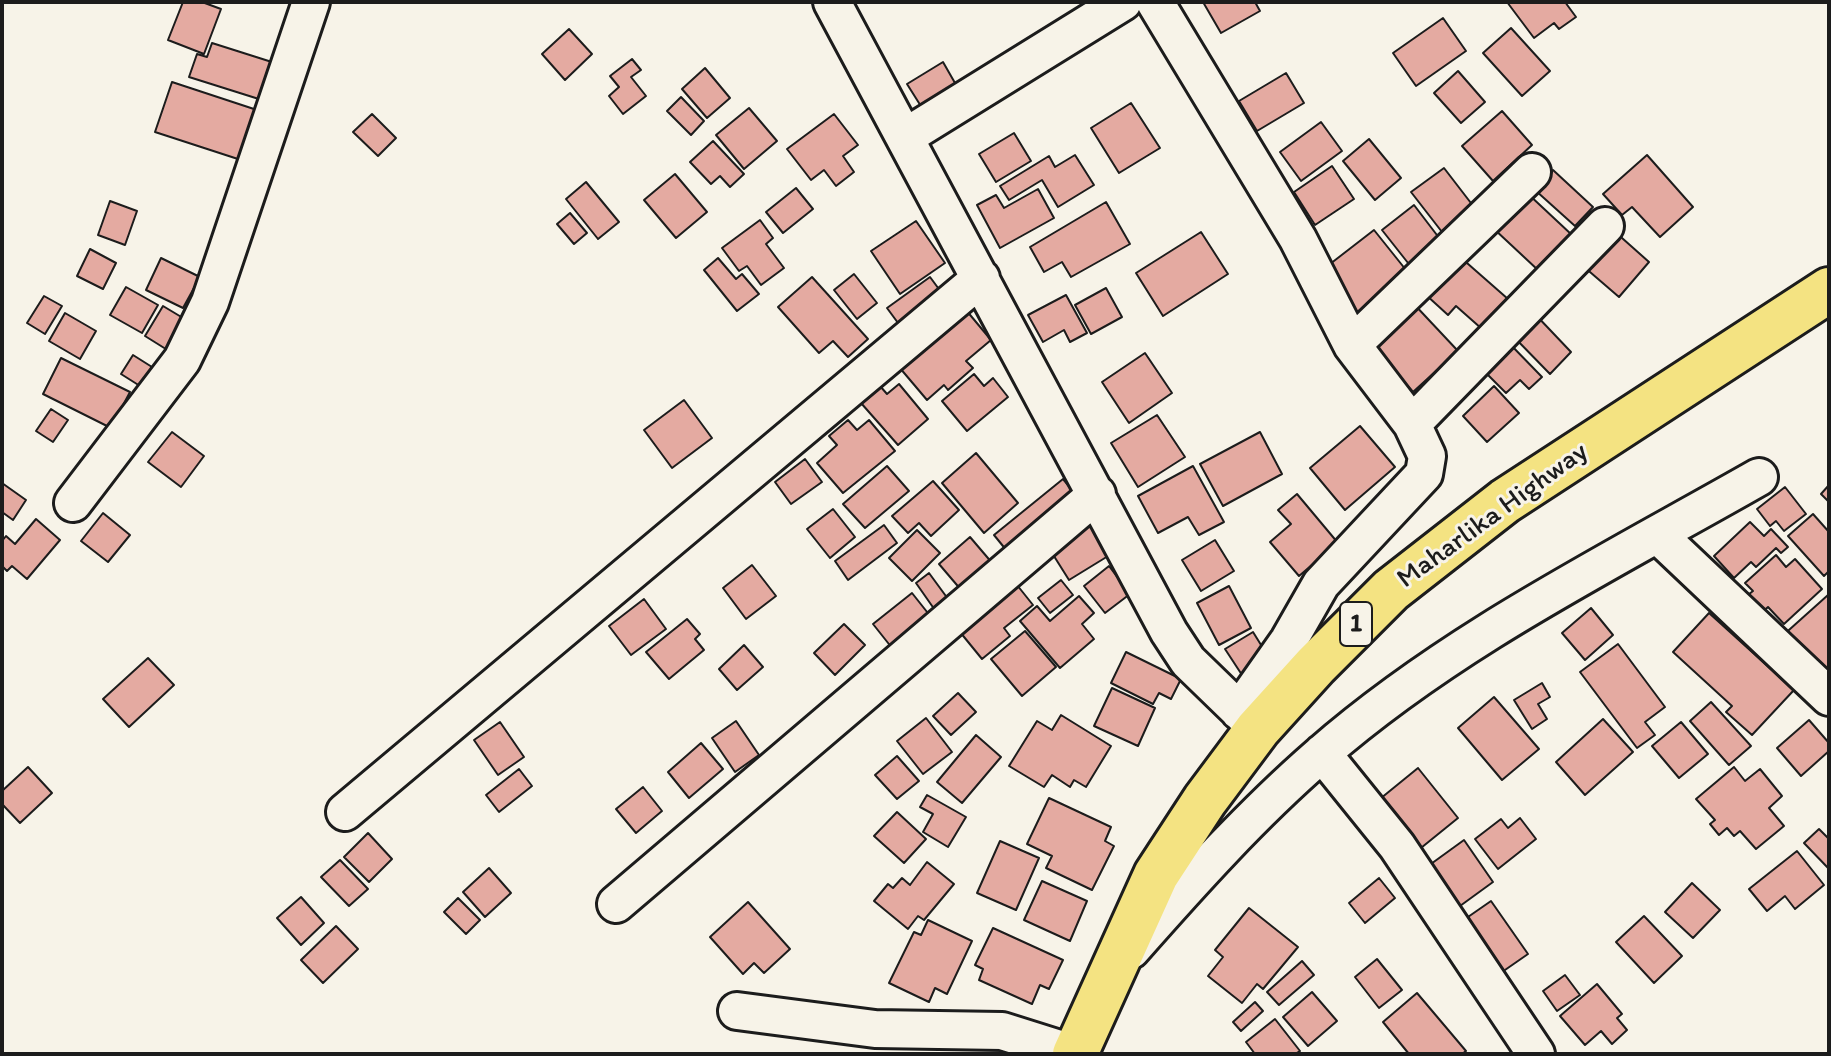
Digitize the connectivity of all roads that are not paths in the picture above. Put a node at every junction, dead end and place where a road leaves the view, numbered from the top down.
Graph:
1 (311, 2) edge
2 (832, 2) edge
3 (1123, 2) edge
4 (1155, 2) edge
5 (905, 137) junction
6 (1532, 172) dead end
7 (1605, 226) dead end
8 (981, 278) junction
9 (1829, 290) edge
10 (1352, 345) junction
11 (1412, 424) junction
12 (1759, 477) dead end
13 (1097, 494) junction
14 (73, 503) dead end
15 (1658, 535) junction
16 (1829, 697) edge
17 (1249, 720) junction
18 (1322, 753) junction
19 (345, 812) dead end
20 (616, 904) dead end
21 (1114, 970) junction
22 (737, 1011) dead end
23 (1075, 1054) edge
24 (1536, 1054) edge

1 - 14 street
2 - 5 street
3 - 5 street
4 - 10 street
5 - 8 street
6 - 10 street
7 - 11 street
8 - 13 street
8 - 19 street
9 - 17 highway, Maharlika Highway / 1
10 - 11 street
11 - 17 street
12 - 15 street
13 - 17 street
13 - 20 street
15 - 16 street
15 - 18 street
17 - 21 highway, Maharlika Highway / 1
18 - 21 street
18 - 24 street
21 - 23 highway, Maharlika Highway / 1
22 - 23 street

